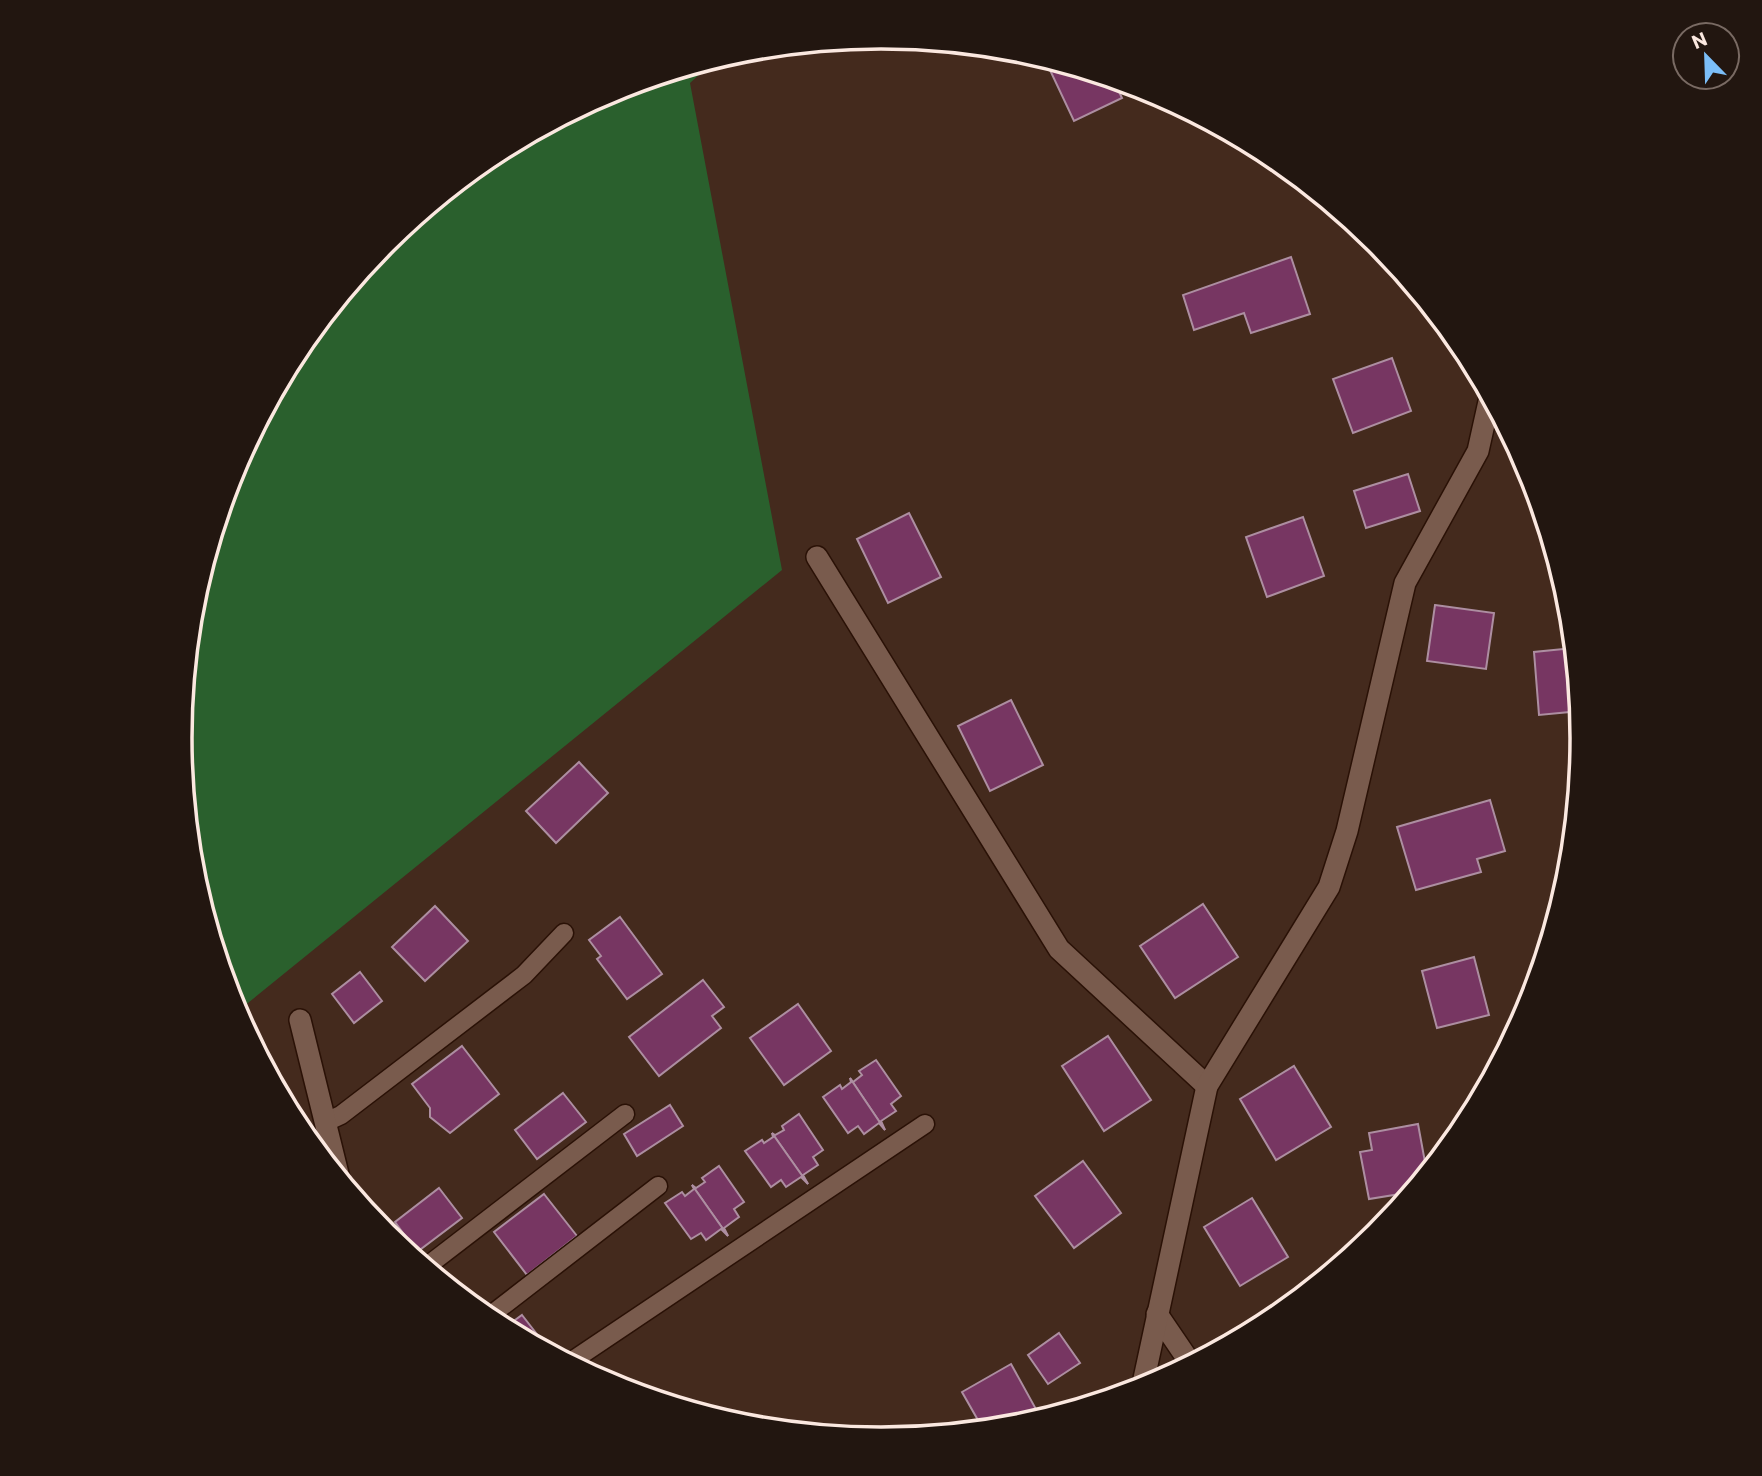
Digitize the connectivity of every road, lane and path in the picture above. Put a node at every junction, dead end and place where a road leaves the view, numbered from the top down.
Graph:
1 (1487, 411) edge
2 (817, 557) dead end
3 (564, 933) dead end
4 (300, 1020) dead end
5 (1207, 1086) junction
6 (625, 1114) dead end
7 (326, 1122) junction
8 (925, 1124) dead end
9 (334, 1157) edge
10 (658, 1186) dead end
11 (433, 1261) edge
12 (497, 1310) edge
13 (1157, 1314) junction
14 (1186, 1356) edge
15 (578, 1357) edge
16 (1145, 1375) edge

1 - 5 street
2 - 5 street
3 - 7 lane
4 - 7 street
5 - 13 street
6 - 11 lane
7 - 9 street
8 - 15 lane
10 - 12 lane
13 - 14 street
13 - 16 street

